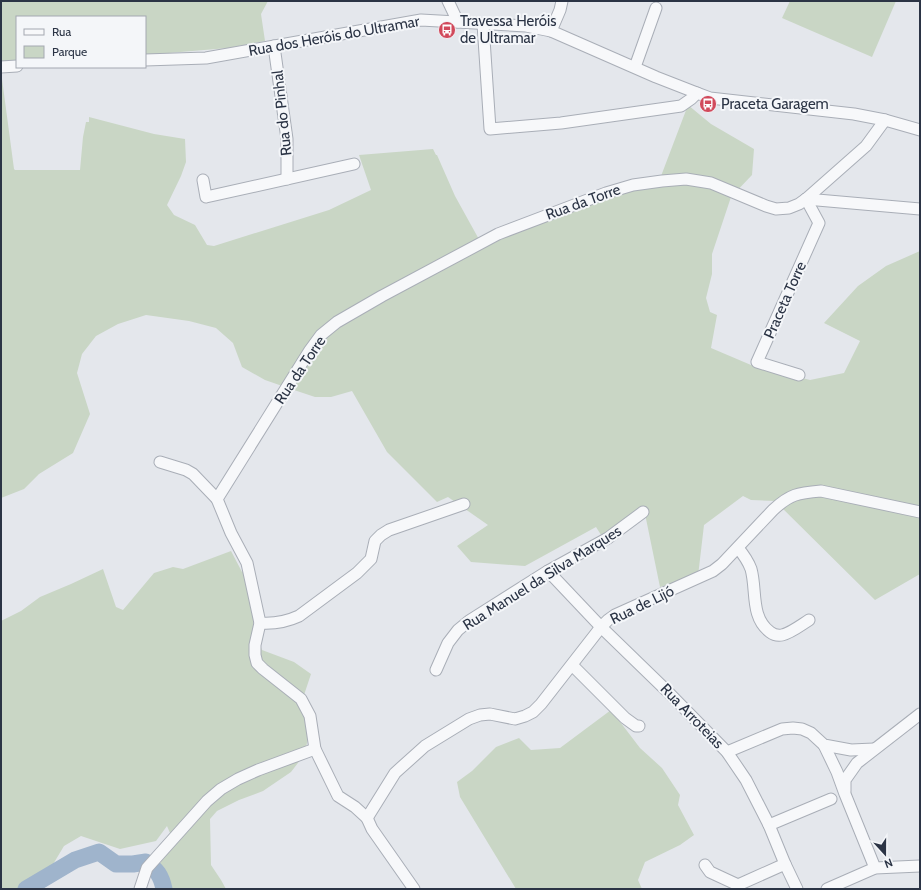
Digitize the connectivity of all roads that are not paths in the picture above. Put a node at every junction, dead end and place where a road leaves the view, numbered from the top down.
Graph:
1 (448, 1) edge
2 (562, 1) edge
3 (656, 8) dead end
4 (458, 22) junction
5 (483, 24) junction
6 (551, 31) junction
7 (274, 46) junction
8 (146, 60) edge
9 (16, 66) edge
10 (1, 67) edge
11 (635, 68) junction
12 (696, 93) junction
13 (885, 120) junction
14 (920, 130) edge
15 (354, 164) dead end
16 (287, 179) junction
17 (203, 180) dead end
18 (806, 199) junction
19 (920, 210) edge
20 (799, 375) dead end
21 (160, 462) dead end
22 (216, 499) junction
23 (464, 504) dead end
24 (642, 512) dead end
25 (920, 512) edge
26 (738, 548) junction
27 (548, 571) junction
28 (809, 620) dead end
29 (260, 623) junction
30 (601, 627) junction
31 (572, 665) junction
32 (436, 670) dead end
33 (920, 714) edge
34 (639, 726) dead end
35 (824, 745) junction
36 (315, 749) junction
37 (874, 749) junction
38 (727, 752) junction
39 (845, 794) junction
40 (831, 799) dead end
41 (367, 818) junction
42 (769, 825) junction
43 (785, 864) junction
44 (705, 865) dead end
45 (920, 866) edge
46 (875, 868) junction
47 (140, 889) edge
48 (414, 889) edge
49 (797, 889) edge
50 (827, 889) edge

1 - 4 street
2 - 6 street
3 - 11 street
4 - 5 street, Rua dos Heróis do Ultramar
4 - 7 street, Rua dos Heróis do Ultramar
5 - 6 street, Rua dos Heróis do Ultramar
5 - 12 street
6 - 11 street, Rua dos Heróis do Ultramar
7 - 8 street, Rua dos Heróis do Ultramar
7 - 16 street, Rua do Pinhal
9 - 10 street
11 - 12 street, Rua dos Heróis do Ultramar
12 - 13 street, Rua dos Heróis do Ultramar
13 - 14 street, Rua dos Heróis do Ultramar
13 - 18 street, Rua da Torre
15 - 16 street
16 - 17 street
18 - 19 street
18 - 20 street, Praceta Torre
18 - 22 street, Rua da Torre
21 - 22 street
22 - 29 street
23 - 29 street
24 - 27 street, Rua Manuel da Silva Marques
25 - 26 street, Rua de Lijó
26 - 28 street
26 - 30 street, Rua de Lijó
27 - 30 street, Rua Arroteias
27 - 32 street, Rua Manuel da Silva Marques
29 - 36 street
30 - 31 street, Rua de Lijó
30 - 38 street, Rua Arroteias
31 - 34 street
31 - 41 street, Rua de Lijó
33 - 37 street
35 - 37 street
35 - 38 street
35 - 39 street
36 - 41 street
36 - 47 street
37 - 39 street
38 - 42 street, Rua Arroteias
39 - 46 street
40 - 42 street
41 - 48 street
42 - 43 street, Rua Arroteias
43 - 44 street
43 - 49 street, Rua Arroteias
45 - 46 street
46 - 50 street

